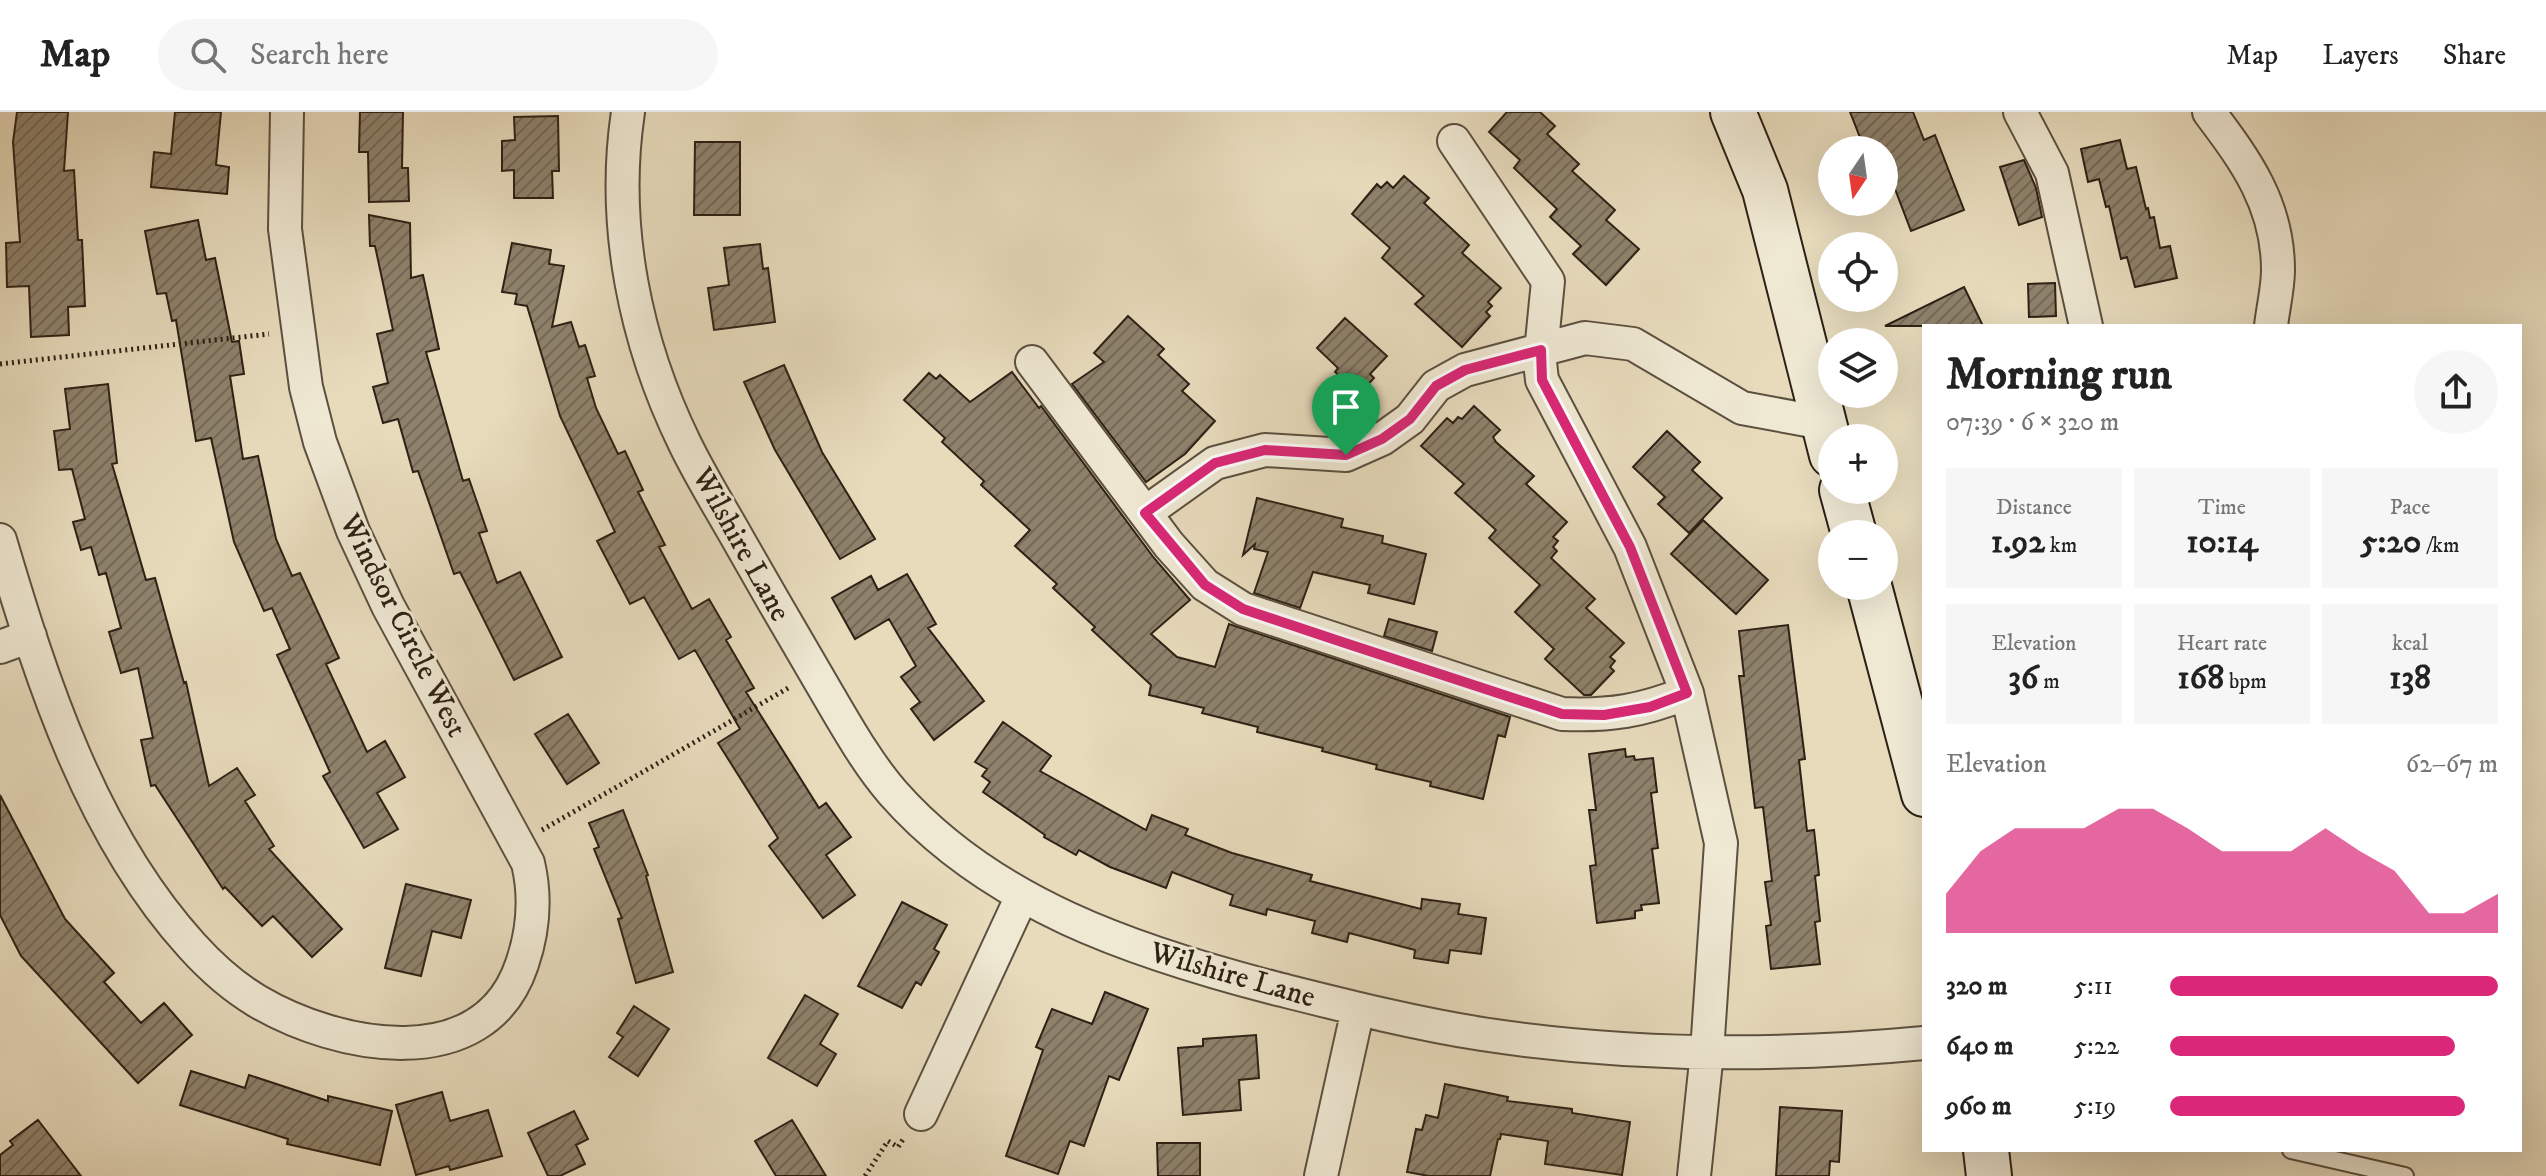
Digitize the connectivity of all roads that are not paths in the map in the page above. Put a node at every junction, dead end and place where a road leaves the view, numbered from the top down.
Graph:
1 (287, 112) edge
2 (628, 112) edge
3 (1733, 112) edge
4 (2020, 112) edge
5 (2209, 112) edge
6 (1454, 141) dead end
7 (2086, 324) edge
8 (2271, 324) edge
9 (1541, 350) junction
10 (1032, 362) dead end
11 (1824, 424) edge
12 (1818, 435) edge
13 (1145, 513) junction
14 (0, 540) edge
15 (1873, 600) edge
16 (15, 641) edge
17 (1687, 693) junction
18 (1922, 786) edge
19 (1022, 896) junction
20 (1358, 1009) junction
21 (1922, 1043) edge
22 (1707, 1052) junction
23 (921, 1114) road end
24 (1986, 1152) edge
25 (2300, 1152) edge
26 (1321, 1176) edge
27 (1694, 1176) edge
28 (1989, 1176) edge
29 (2405, 1176) edge

1 - 16 street, Windsor Circle West
2 - 19 street, Wilshire Lane
3 - 11 street
4 - 7 street
5 - 8 street
6 - 9 street
9 - 12 street
9 - 13 street
9 - 17 street
10 - 13 street
13 - 17 street
14 - 16 street, Windsor Circle West
15 - 18 street
17 - 22 street
19 - 20 street, Wilshire Lane
19 - 23 street
20 - 22 street, Wilshire Lane
20 - 26 street, Wilshire Lane
21 - 22 street, Wilshire Lane
22 - 27 street
24 - 28 street
25 - 29 lane

